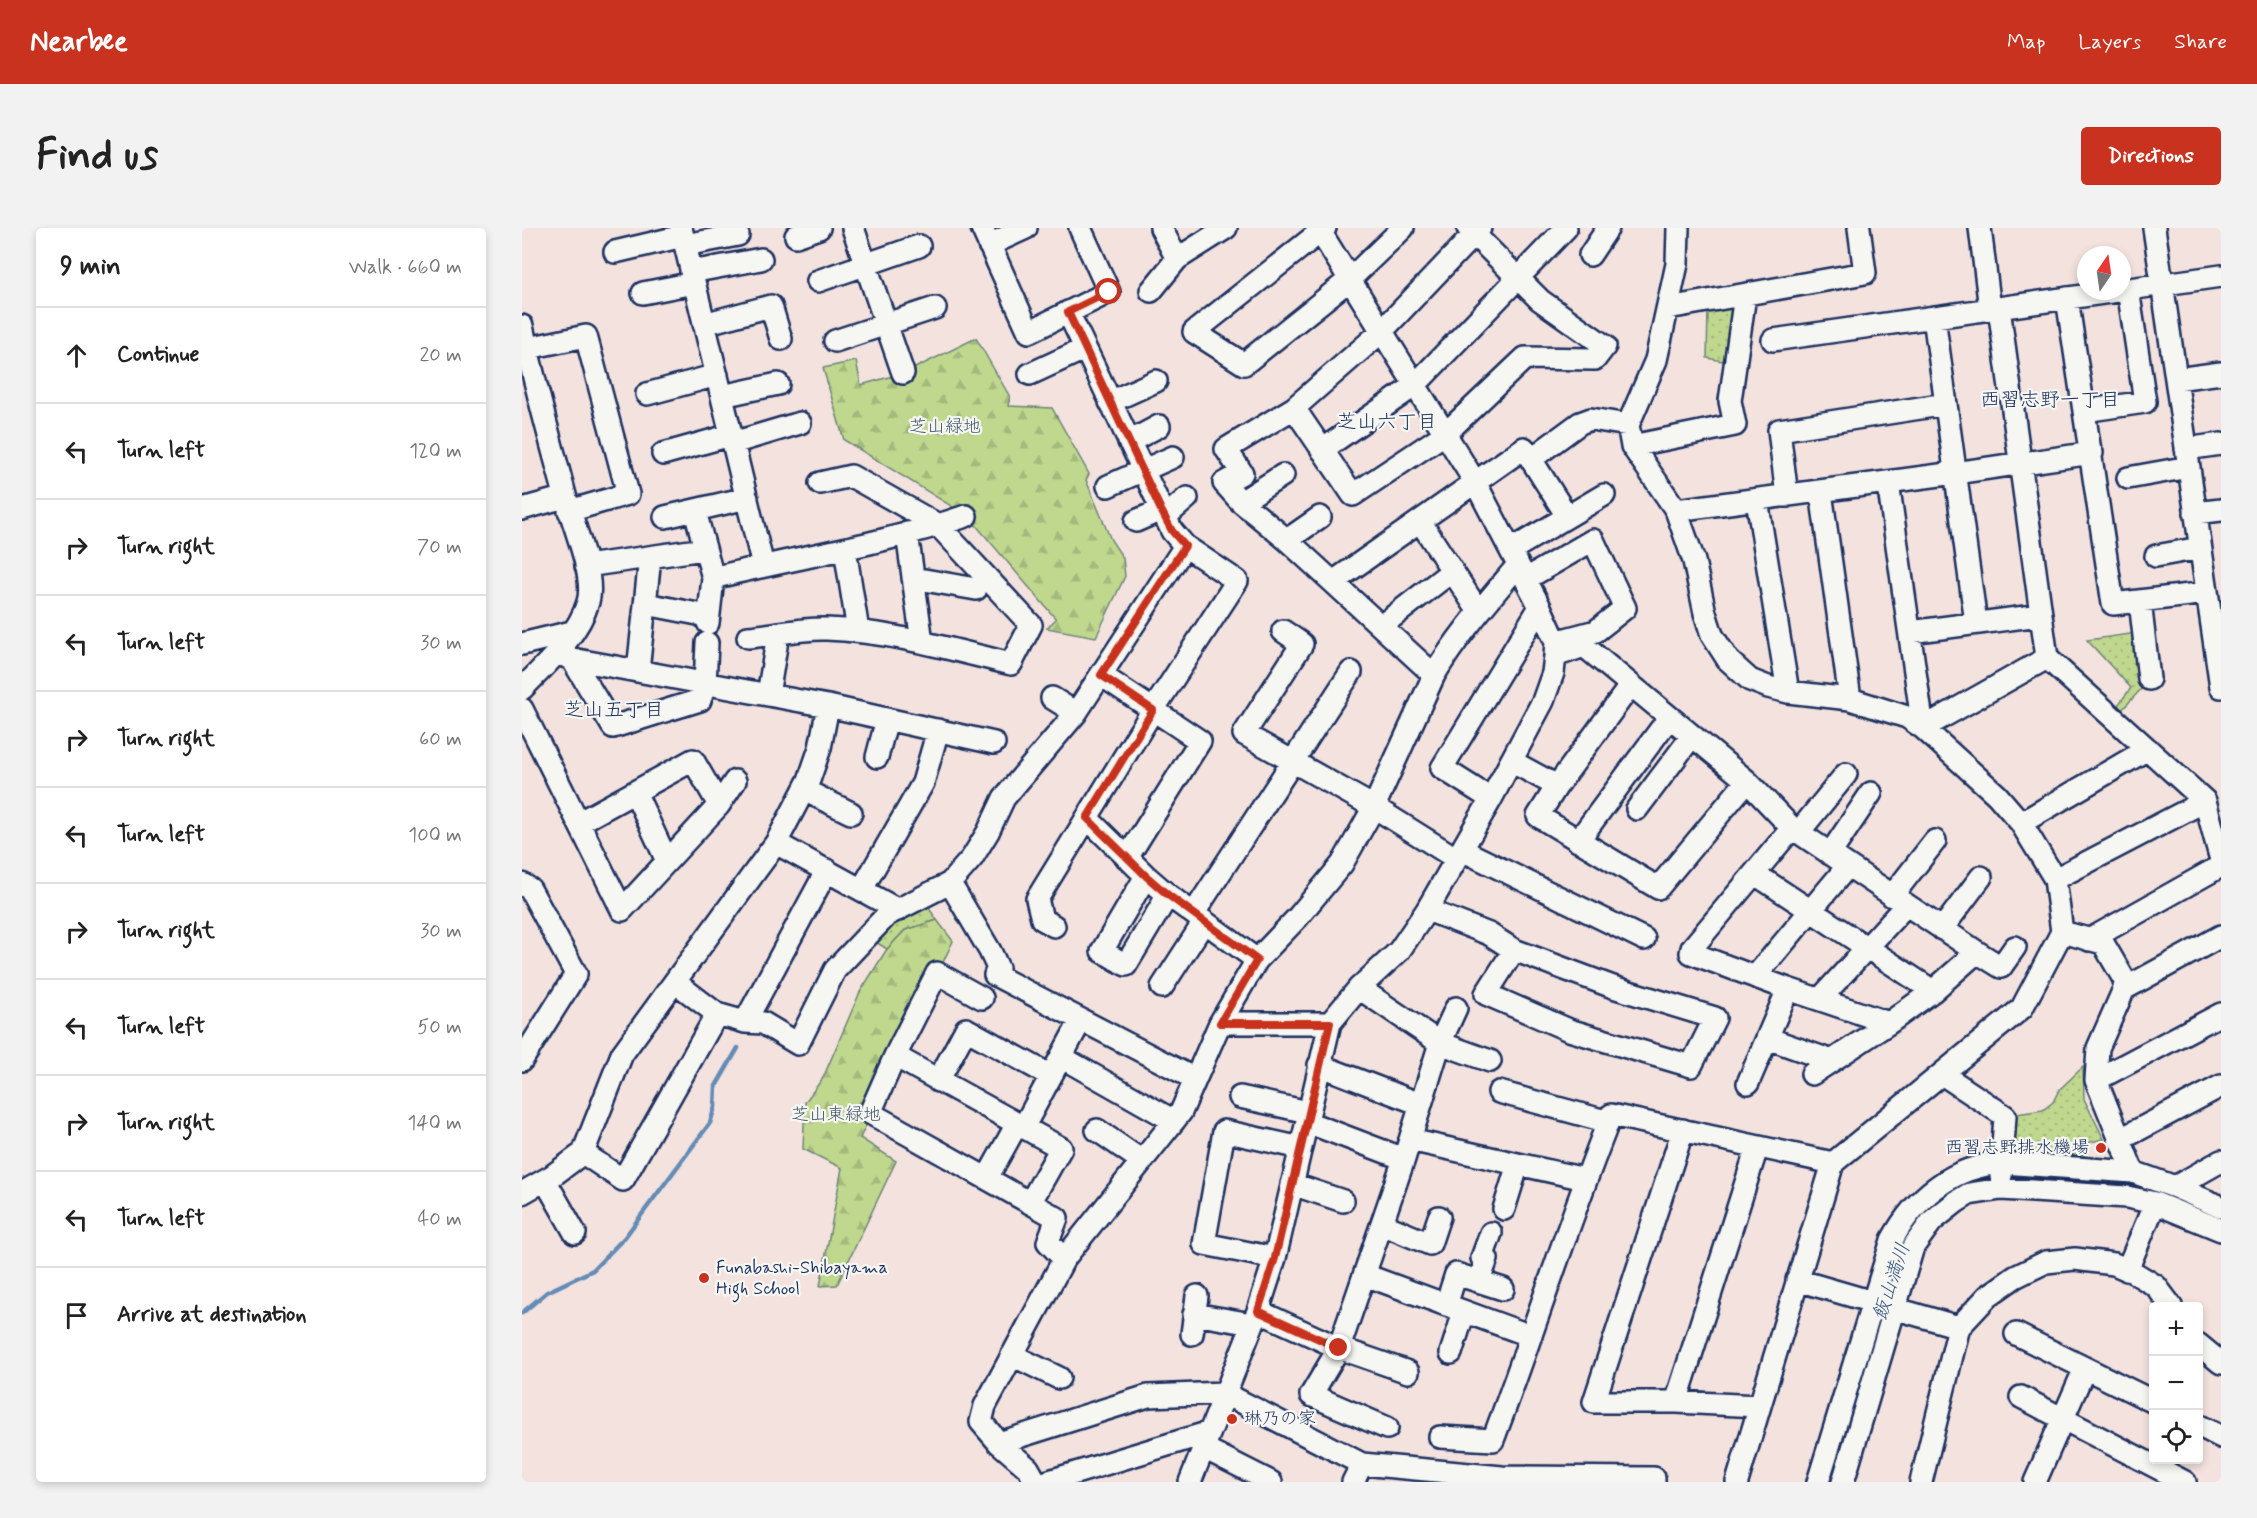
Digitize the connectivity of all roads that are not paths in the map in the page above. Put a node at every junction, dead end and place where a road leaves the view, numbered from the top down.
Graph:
1 (819, 228) edge
2 (853, 228) edge
3 (1026, 228) edge
4 (1080, 228) edge
5 (1161, 228) edge
6 (1226, 228) edge
7 (1403, 228) edge
8 (1566, 228) edge
9 (1608, 228) edge
10 (1678, 228) edge
11 (1859, 228) edge
12 (1980, 228) edge
13 (2154, 228) edge
14 (1321, 229) edge
15 (1474, 230) edge
16 (738, 235) dead end
17 (683, 236) edge
18 (796, 236) dead end
19 (986, 236) edge
20 (920, 246) dead end
21 (615, 252) dead end
22 (1590, 255) dead end
23 (761, 259) dead end
24 (1177, 259) junction
25 (867, 264) junction
26 (2221, 276) edge
27 (693, 278) junction
28 (1516, 278) junction
29 (1348, 280) junction
30 (818, 281) dead end
31 (2162, 285) junction
32 (2131, 289) edge
33 (1151, 291) dead end
34 (642, 293) dead end
35 (1745, 295) junction
36 (2077, 297) edge
37 (2067, 298) junction
38 (2125, 300) edge
39 (935, 308) dead end
40 (1668, 308) junction
41 (1995, 308) junction
42 (1068, 312) junction
43 (1934, 317) junction
44 (704, 324) junction
45 (886, 325) junction
46 (1381, 332) junction
47 (524, 337) edge
48 (781, 339) dead end
49 (1773, 340) dead end
50 (835, 341) dead end
51 (1084, 349) junction
52 (903, 373) dead end
53 (2221, 373) edge
54 (1030, 374) dead end
55 (717, 375) junction
56 (2176, 379) junction
57 (1156, 381) dead end
58 (778, 384) dead end
59 (1414, 386) junction
60 (647, 394) dead end
61 (722, 396) junction
62 (1110, 402) junction
63 (1946, 404) junction
64 (1294, 408) junction
65 (2084, 411) junction
66 (800, 423) dead end
67 (1159, 426) dead end
68 (1446, 433) junction
69 (1630, 436) junction
70 (732, 439) junction
71 (1129, 442) junction
72 (2221, 444) edge
73 (1322, 450) junction
74 (2092, 453) junction
75 (663, 454) dead end
76 (1173, 457) dead end
77 (2187, 458) junction
78 (1531, 459) junction
79 (2021, 464) junction
80 (1142, 471) junction
81 (1955, 473) junction
82 (1283, 475) dead end
83 (2128, 478) dead end
84 (1475, 482) junction
85 (820, 483) dead end
86 (1888, 483) junction
87 (1108, 486) dead end
88 (1821, 492) junction
89 (1604, 495) dead end
90 (1787, 496) junction
91 (747, 498) junction
92 (1187, 498) dead end
93 (1757, 500) junction
94 (1241, 502) junction
95 (567, 504) junction
96 (522, 509) edge
97 (1676, 510) junction
98 (2221, 510) edge
99 (695, 511) junction
100 (2195, 513) junction
101 (1163, 514) junction
102 (966, 516) dead end
103 (1567, 516) junction
104 (665, 517) dead end
105 (1320, 517) dead end
106 (1136, 521) dead end
107 (1420, 521) junction
108 (938, 525) junction
109 (907, 533) junction
110 (1287, 540) junction
111 (1185, 546) junction
112 (2200, 548) junction
113 (704, 549) junction
114 (845, 549) junction
115 (2156, 556) dead end
116 (650, 557) junction
117 (1519, 565) junction
118 (586, 566) junction
119 (763, 566) junction
120 (1452, 571) junction
121 (713, 578) junction
122 (913, 578) junction
123 (1333, 582) junction
124 (2211, 584) edge
125 (976, 588) dead end
126 (2140, 601) junction
127 (646, 604) junction
128 (1540, 607) junction
129 (1479, 612) junction
130 (2040, 615) junction
131 (1976, 623) junction
132 (1380, 626) junction
133 (708, 627) junction
134 (2217, 629) edge
135 (858, 631) junction
136 (1283, 631) dead end
137 (572, 632) junction
138 (1910, 632) junction
139 (778, 634) junction
140 (748, 637) dead end
141 (922, 642) junction
142 (522, 644) edge
143 (1556, 649) junction
144 (564, 656) junction
145 (2047, 658) junction
146 (638, 671) junction
147 (1351, 672) dead end
148 (1101, 675) junction
149 (1434, 675) junction
150 (2149, 679) dead end
151 (705, 684) junction
152 (1630, 686) junction
153 (2221, 687) edge
154 (522, 689) edge
155 (1788, 692) junction
156 (768, 695) junction
157 (1052, 698) dead end
158 (1850, 699) junction
159 (828, 706) junction
160 (522, 709) edge
161 (1153, 710) junction
162 (1076, 713) junction
163 (1669, 718) junction
164 (887, 719) junction
165 (1923, 728) junction
166 (938, 730) junction
167 (1692, 736) junction
168 (994, 743) dead end
169 (2148, 749) junction
170 (878, 757) dead end
171 (1510, 761) junction
172 (1293, 762) junction
173 (1846, 774) dead end
174 (735, 781) dead end
175 (1747, 781) junction
176 (1557, 786) junction
177 (804, 790) junction
178 (635, 792) junction
179 (1872, 793) dead end
180 (1491, 799) junction
181 (2205, 801) junction
182 (718, 805) junction
183 (1374, 807) junction
184 (1637, 809) dead end
185 (851, 813) dead end
186 (1087, 818) junction
187 (580, 822) junction
188 (2021, 823) junction
189 (1795, 831) junction
190 (1578, 841) junction
191 (1935, 841) dead end
192 (776, 843) junction
193 (1830, 854) junction
194 (1460, 855) junction
195 (1127, 858) junction
196 (2221, 860) edge
197 (667, 861) junction
198 (2221, 866) edge
199 (1847, 867) junction
200 (827, 870) junction
201 (1755, 874) junction
202 (1146, 876) junction
203 (1981, 877) dead end
204 (2055, 879) junction
205 (950, 883) junction
206 (522, 884) edge
207 (862, 889) junction
208 (1168, 895) junction
209 (1899, 901) junction
210 (898, 910) junction
211 (1427, 910) junction
212 (1811, 910) junction
213 (1199, 917) junction
214 (1054, 926) dead end
215 (1942, 929) junction
216 (2062, 932) junction
217 (2221, 936) edge
218 (1644, 939) dead end
219 (2089, 940) junction
220 (2015, 947) dead end
221 (1868, 948) junction
222 (1514, 950) junction
223 (1977, 952) junction
224 (1257, 960) junction
225 (1755, 977) junction
226 (675, 982) junction
227 (1162, 987) dead end
228 (1359, 988) junction
229 (1788, 989) junction
230 (2124, 989) junction
231 (1933, 991) junction
232 (982, 999) dead end
233 (1820, 999) junction
234 (1456, 1008) dead end
235 (717, 1014) junction
236 (2221, 1014) edge
237 (1081, 1020) junction
238 (745, 1022) junction
239 (1220, 1023) junction
240 (1330, 1023) junction
241 (1889, 1023) junction
242 (1767, 1038) junction
243 (1440, 1044) junction
244 (896, 1056) junction
245 (1061, 1057) junction
246 (522, 1060) edge
247 (1490, 1061) dead end
248 (1832, 1061) junction
249 (1319, 1065) junction
250 (1812, 1074) dead end
251 (1942, 1074) junction
252 (1051, 1076) junction
253 (1195, 1079) junction
254 (2096, 1080) junction
255 (938, 1081) junction
256 (1748, 1083) dead end
257 (2221, 1086) edge
258 (1499, 1092) dead end
259 (1240, 1097) dead end
260 (1420, 1104) junction
261 (1307, 1117) junction
262 (1174, 1121) junction
263 (1609, 1122) junction
264 (1020, 1126) junction
265 (1097, 1130) dead end
266 (1683, 1130) junction
267 (2119, 1140) junction
268 (1301, 1148) junction
269 (1757, 1148) junction
270 (1407, 1150) junction
271 (583, 1153) junction
272 (1142, 1161) junction
273 (2221, 1161) edge
274 (1833, 1163) junction
275 (1518, 1164) junction
276 (2133, 1172) junction
277 (2001, 1176) junction
278 (987, 1178) junction
279 (1586, 1179) junction
280 (545, 1180) junction
281 (1292, 1184) junction
282 (2175, 1187) junction
283 (522, 1193) edge
284 (1343, 1201) dead end
285 (1030, 1203) junction
286 (2156, 1203) junction
287 (2221, 1207) edge
288 (1504, 1209) dead end
289 (1439, 1217) dead end
290 (1382, 1224) junction
291 (2221, 1230) edge
292 (575, 1233) dead end
293 (1491, 1233) dead end
294 (1275, 1258) junction
295 (1064, 1260) junction
296 (2127, 1270) junction
297 (1365, 1275) junction
298 (1797, 1280) junction
299 (1479, 1281) junction
300 (1503, 1289) dead end
301 (2168, 1302) edge
302 (1884, 1307) junction
303 (1455, 1308) junction
304 (1194, 1315) dead end
305 (1255, 1318) junction
306 (1959, 1327) junction
307 (2016, 1334) dead end
308 (1532, 1336) junction
309 (2203, 1347) edge
310 (1339, 1348) junction
311 (1451, 1353) dead end
312 (1012, 1355) junction
313 (2221, 1363) edge
314 (2085, 1368) junction
315 (1408, 1372) dead end
316 (1059, 1378) dead end
317 (1224, 1393) junction
318 (2021, 1397) dead end
319 (2149, 1400) edge
320 (1676, 1402) junction
321 (1759, 1406) junction
322 (2062, 1419) junction
323 (2203, 1427) edge
324 (1387, 1428) dead end
325 (1440, 1437) dead end
326 (2221, 1437) edge
327 (1207, 1440) junction
328 (999, 1443) junction
329 (2151, 1469) edge
330 (1358, 1473) edge
331 (1502, 1479) edge
332 (2038, 1481) edge
333 (1036, 1482) edge
334 (1046, 1482) edge
335 (1190, 1482) edge
336 (1271, 1482) edge
337 (1654, 1482) edge
338 (1737, 1482) edge
339 (1818, 1482) edge
340 (1843, 1482) edge
341 (1921, 1482) edge
342 (2185, 1482) edge

1 - 18 street
2 - 25 street
3 - 19 street
4 - 42 street
5 - 24 street
6 - 24 street
7 - 29 street
8 - 28 street
9 - 22 street
10 - 40 street
11 - 35 street
12 - 41 street
13 - 31 street
14 - 29 street
14 - 29 street
15 - 28 street
15 - 46 street
16 - 17 street
17 - 21 street
17 - 27 street
19 - 42 street
20 - 25 street
23 - 27 street
24 - 33 street
25 - 30 street
25 - 45 street
26 - 31 street
27 - 34 street
27 - 44 street
28 - 59 street
28 - 68 street
29 - 46 street
31 - 32 street
31 - 56 street
35 - 40 street
35 - 69 street
36 - 37 street
37 - 41 street
37 - 65 street
38 - 65 street
39 - 45 street
40 - 69 street
41 - 43 street
41 - 79 street
42 - 51 street
43 - 49 street
43 - 63 street
44 - 48 street
44 - 55 street
45 - 50 street
45 - 52 street
46 - 59 street
46 - 64 street
47 - 95 street
47 - 95 street
51 - 54 street
51 - 62 street
53 - 56 street
55 - 60 street
55 - 61 street
56 - 77 street
57 - 62 street
58 - 61 street
59 - 68 street
59 - 73 street
61 - 70 street
62 - 71 street
63 - 81 street
63 - 90 street
64 - 73 street
64 - 94 street
65 - 74 street
66 - 70 street
67 - 71 street
68 - 73 street
68 - 84 street
69 - 78 street
69 - 97 street
70 - 75 street
70 - 91 street
71 - 80 street
72 - 77 street
74 - 79 street
74 - 126 street
76 - 80 street
77 - 83 street
77 - 100 street
78 - 84 street
78 - 103 street
79 - 81 street
79 - 130 street
80 - 87 street
80 - 101 street
81 - 86 street
81 - 131 street
82 - 94 street
84 - 107 street
84 - 117 street
85 - 108 street
86 - 88 street
86 - 138 street
88 - 90 street
88 - 158 street
89 - 103 street
90 - 93 street
91 - 99 street
91 - 119 street
92 - 101 street
93 - 97 street
93 - 155 street
94 - 110 street
95 - 96 street
95 - 118 street
97 - 155 street
98 - 100 street
99 - 104 street
99 - 113 street
100 - 112 street
101 - 106 street
101 - 111 street
102 - 108 street
103 - 117 street
105 - 110 street
107 - 120 street
107 - 123 street
108 - 109 street
108 - 141 street
109 - 114 street
109 - 122 street
110 - 123 street
111 - 148 street
111 - 161 street
112 - 115 street
112 - 124 street
113 - 116 street
113 - 121 street
114 - 119 street
114 - 135 street
116 - 118 street
116 - 127 street
117 - 128 street
117 - 129 street
117 - 143 street
118 - 137 street
119 - 121 street
120 - 129 street
120 - 132 street
121 - 133 street
122 - 125 street
122 - 141 street
123 - 132 street
124 - 126 street
124 - 134 street
126 - 150 street
127 - 133 street
127 - 146 street
128 - 143 street
128 - 180 street
129 - 149 street
130 - 131 street
130 - 145 street
131 - 138 street
132 - 149 street
133 - 151 street
134 - 153 street
135 - 139 street
135 - 141 street
136 - 172 street
137 - 142 street
137 - 144 street
138 - 165 street
139 - 140 street
139 - 156 street
143 - 152 street
143 - 171 street
144 - 146 street
144 - 151 street
144 - 154 street
145 - 165 street
145 - 169 street
146 - 151 street
147 - 172 street
148 - 161 street
148 - 162 street
149 - 183 street
151 - 156 street
152 - 163 street
152 - 176 street
155 - 158 street
156 - 159 street
157 - 162 street
158 - 165 street
159 - 164 street
159 - 177 street
160 - 187 street
161 - 186 street
161 - 195 street
162 - 205 street
163 - 167 street
163 - 190 street
164 - 166 street
164 - 170 street
165 - 188 street
166 - 168 street
166 - 207 street
167 - 175 street
167 - 184 street
169 - 181 street
169 - 188 street
171 - 176 street
171 - 180 street
172 - 183 street
172 - 213 street
173 - 189 street
174 - 182 street
175 - 189 street
175 - 190 street
176 - 190 street
177 - 185 street
177 - 192 street
178 - 182 street
178 - 187 street
178 - 197 street
179 - 193 street
180 - 194 street
181 - 196 street
181 - 204 street
182 - 197 street
183 - 194 street
183 - 224 street
186 - 195 street
186 - 214 street
187 - 197 street
188 - 204 street
189 - 193 street
189 - 201 street
191 - 209 street
192 - 200 street
192 - 226 street
193 - 199 street
194 - 211 street
194 - 218 street
195 - 202 street
198 - 219 street
199 - 209 street
199 - 212 street
200 - 207 street
200 - 238 street
201 - 212 street
201 - 225 street
202 - 208 street
202 - 208 street
203 - 215 street
204 - 216 street
205 - 210 street
205 - 237 street
206 - 246 street
207 - 210 street
208 - 213 street
209 - 215 street
209 - 221 street
210 - 238 street
211 - 222 street
211 - 228 street
212 - 221 street
212 - 225 street
213 - 224 street
213 - 227 street
215 - 223 street
216 - 219 street
216 - 251 street
217 - 230 street
219 - 230 street
220 - 223 street
221 - 231 street
221 - 233 street
222 - 222 street
223 - 231 street
224 - 239 street
225 - 229 street
226 - 235 street
226 - 271 street
228 - 240 street
228 - 243 street
229 - 233 street
229 - 242 street
230 - 254 street
231 - 241 street
232 - 244 street
233 - 241 street
234 - 243 street
235 - 238 street
235 - 271 street
236 - 254 street
237 - 245 street
237 - 253 street
239 - 240 street
239 - 253 street
240 - 249 street
241 - 248 street
242 - 248 street
242 - 256 street
243 - 247 street
243 - 260 street
244 - 255 street
244 - 278 street
245 - 252 street
245 - 262 street
248 - 250 street
249 - 260 street
249 - 261 street
251 - 274 street
251 - 277 street
252 - 255 street
252 - 264 street
253 - 262 street
254 - 267 street
255 - 264 street
257 - 267 street
258 - 263 street
259 - 261 street
260 - 270 street
261 - 268 street
261 - 270 street
262 - 272 street
263 - 266 street
263 - 279 street
264 - 278 street
264 - 285 street
265 - 272 street
266 - 269 street
266 - 320 street
267 - 276 street
268 - 281 street
268 - 294 street
269 - 274 street
269 - 320 street
270 - 275 street
270 - 290 street
271 - 280 street
272 - 295 street
273 - 282 street
274 - 298 street
275 - 279 street
275 - 288 street
276 - 277 street
276 - 282 street
277 - 286 street
277 - 302 street
278 - 285 street
279 - 308 street
280 - 283 street
280 - 292 street
281 - 284 street
281 - 294 street
282 - 287 street
285 - 295 street
286 - 291 street
286 - 296 street
289 - 290 street
290 - 297 street
293 - 299 street
294 - 305 street
295 - 312 street
296 - 301 street
296 - 306 street
297 - 303 street
297 - 310 street
298 - 302 street
298 - 321 street
299 - 300 street
299 - 303 street
302 - 306 street
302 - 339 street
302 - 340 street
303 - 308 street
303 - 311 street
304 - 305 street
305 - 310 street
305 - 317 street
306 - 341 street
307 - 314 street
308 - 325 street
309 - 313 street
310 - 315 street
310 - 324 street
312 - 316 street
312 - 328 street
314 - 319 street
314 - 322 street
317 - 327 street
317 - 328 street
317 - 330 street
318 - 322 street
320 - 321 street
321 - 338 street
322 - 329 street
322 - 332 street
323 - 326 street
327 - 334 street
327 - 335 street
327 - 336 street
328 - 333 street
329 - 342 street
330 - 331 street
331 - 337 street

